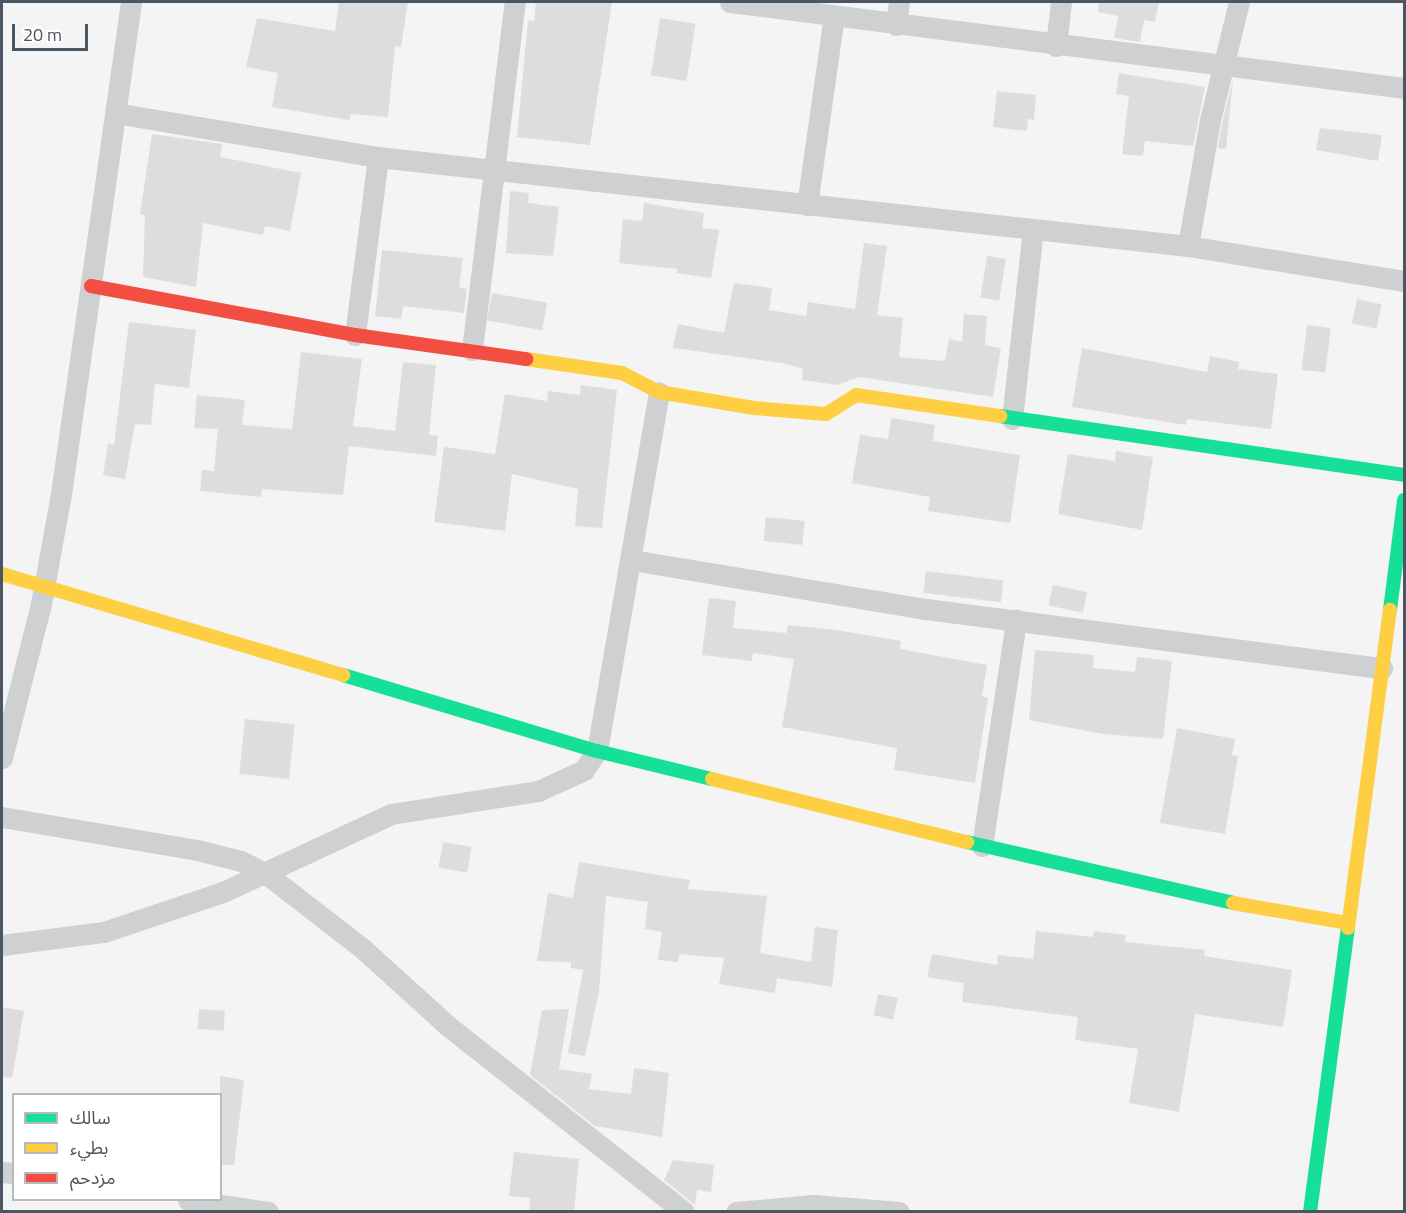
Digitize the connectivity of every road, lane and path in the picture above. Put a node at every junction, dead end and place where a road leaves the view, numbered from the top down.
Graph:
1 (131, 2) edge
2 (515, 2) edge
3 (730, 2) edge
4 (900, 2) edge
5 (1061, 2) edge
6 (1239, 2) edge
7 (834, 16) junction
8 (896, 25) junction
9 (1056, 46) junction
10 (1224, 67) junction
11 (1404, 88) edge
12 (115, 113) junction
13 (378, 157) junction
14 (493, 170) junction
15 (807, 205) junction
16 (1033, 229) junction
17 (1188, 246) junction
18 (1404, 281) edge
19 (91, 285) junction
20 (355, 334) junction
21 (472, 351) junction
22 (658, 392) junction
23 (1012, 419) junction
24 (1404, 475) edge
25 (1404, 500) edge
26 (632, 560) junction
27 (2, 573) edge
28 (45, 585) junction
29 (1016, 620) junction
30 (1382, 668) junction
31 (597, 751) junction
32 (2, 758) edge
33 (2, 817) edge
34 (982, 846) junction
35 (265, 873) junction
36 (1348, 923) junction
37 (2, 945) edge
38 (195, 1201) edge
39 (820, 1208) edge
40 (268, 1212) edge
41 (684, 1212) edge
42 (736, 1212) edge
43 (899, 1212) edge
44 (1310, 1212) edge

1 - 12 street
2 - 14 street
3 - 7 street
4 - 8 street
5 - 9 street
6 - 10 street
7 - 8 street
7 - 15 street
8 - 9 street
9 - 10 street
10 - 11 street
10 - 17 street
12 - 13 street
12 - 19 street
13 - 14 street
13 - 20 street
14 - 15 street
14 - 21 street
15 - 16 street
16 - 17 street
16 - 23 street
17 - 18 street
19 - 20 street
19 - 28 street
20 - 21 street
21 - 22 street
22 - 23 street
22 - 26 street
23 - 24 street
25 - 30 street
26 - 29 street
26 - 31 street
27 - 28 street
28 - 31 street
28 - 32 street
29 - 30 street
29 - 34 street
30 - 36 street
31 - 34 street
31 - 35 street
33 - 35 street
34 - 36 street
35 - 37 street
35 - 41 street
36 - 44 street
38 - 40 street
39 - 42 street
39 - 43 street

